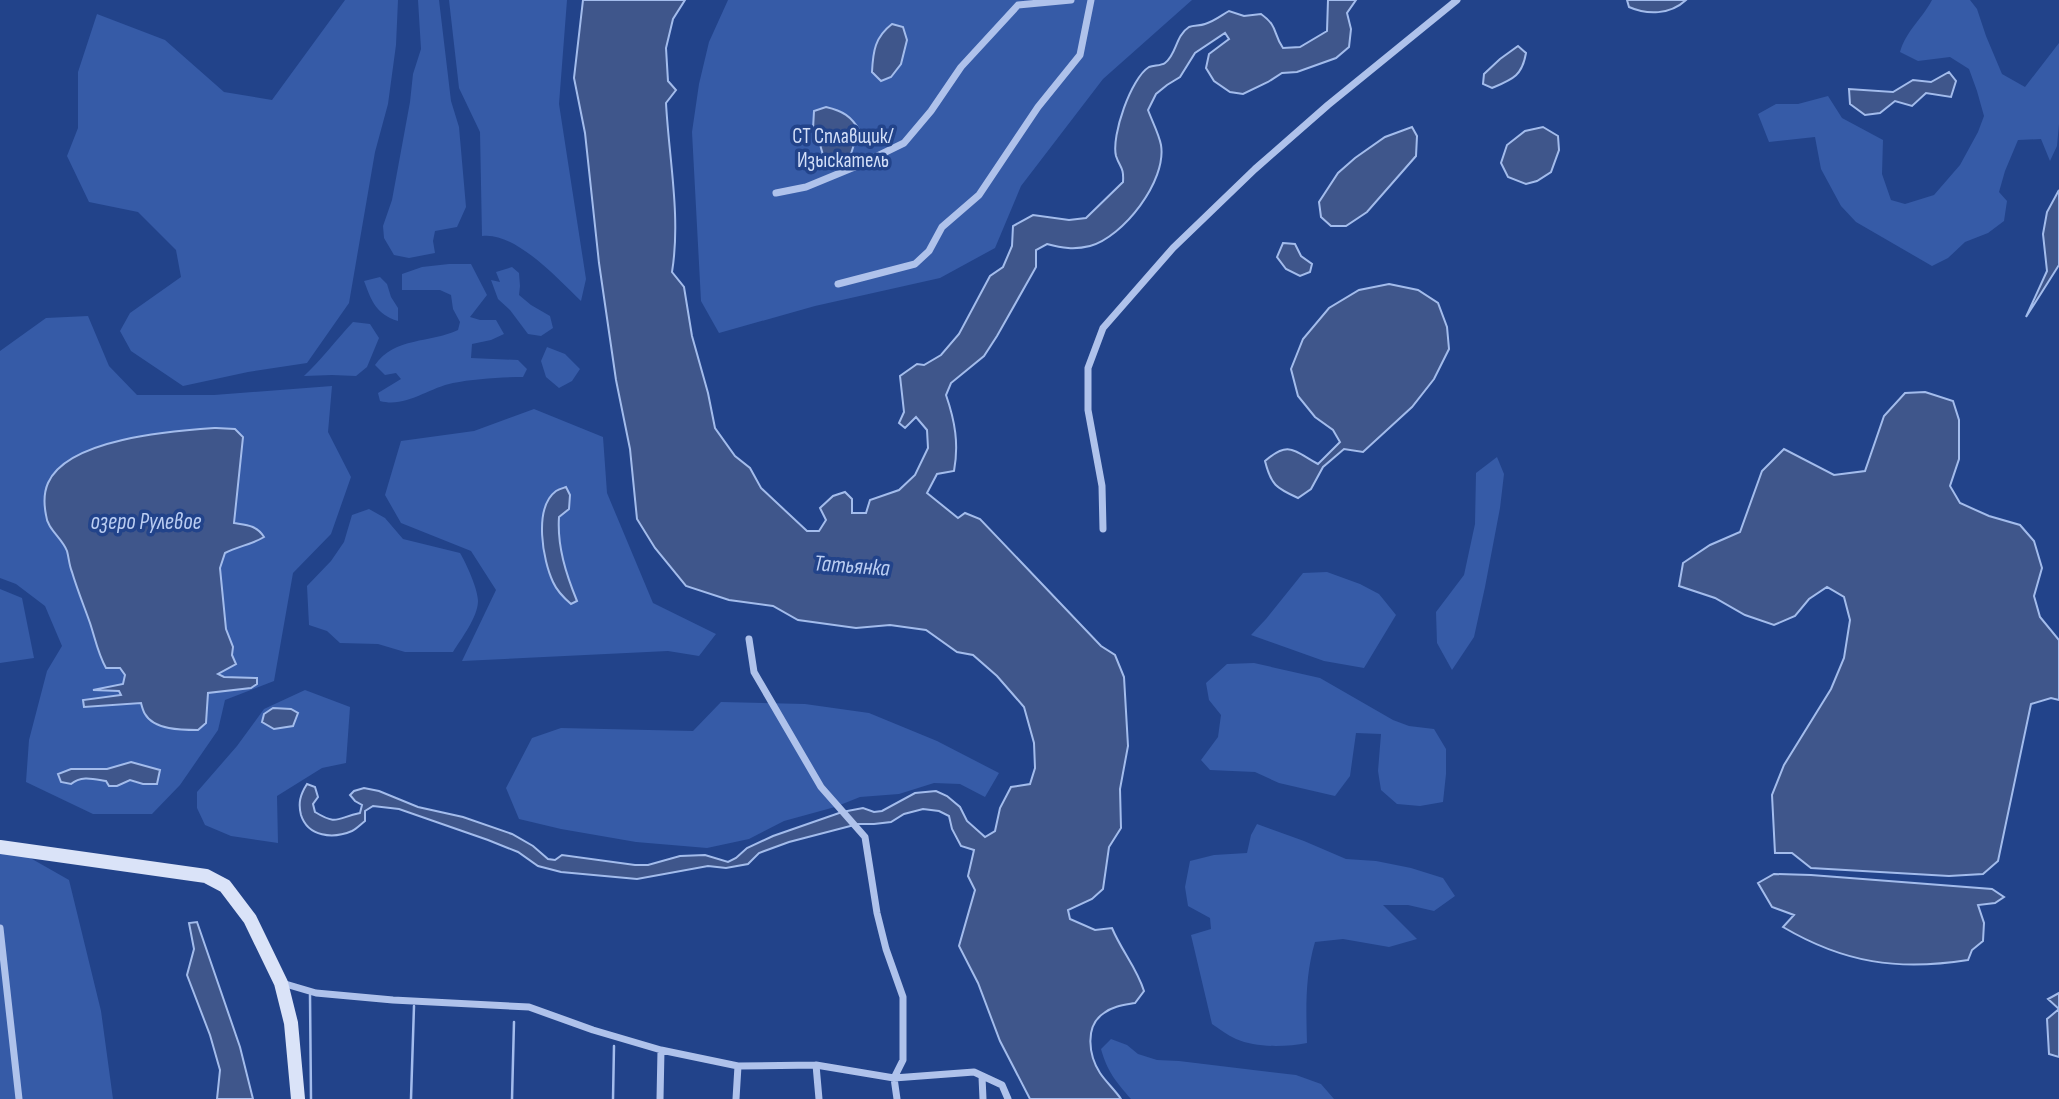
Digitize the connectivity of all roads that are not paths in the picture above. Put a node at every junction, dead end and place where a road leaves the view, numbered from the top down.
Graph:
1 (1071, 0) edge
2 (1091, 0) edge
3 (1457, 0) edge
4 (776, 193) dead end
5 (838, 284) dead end
6 (1103, 529) dead end
7 (749, 639) dead end
8 (0, 847) edge
9 (0, 929) edge
10 (282, 983) junction
11 (661, 1049) junction
12 (816, 1065) junction
13 (738, 1066) junction
14 (982, 1077) junction
15 (894, 1079) junction
16 (19, 1099) edge
17 (298, 1099) edge
18 (660, 1099) edge
19 (736, 1099) edge
20 (819, 1099) edge
21 (897, 1099) edge
22 (983, 1099) edge
23 (1008, 1099) edge

1 - 4 street
2 - 5 street
3 - 6 street
7 - 15 street
8 - 10 street
9 - 16 street
10 - 11 street
10 - 17 street
11 - 13 street
11 - 18 street
12 - 13 street
12 - 15 street
12 - 20 street
13 - 19 street
14 - 15 street
14 - 22 street
14 - 23 street
15 - 21 street

